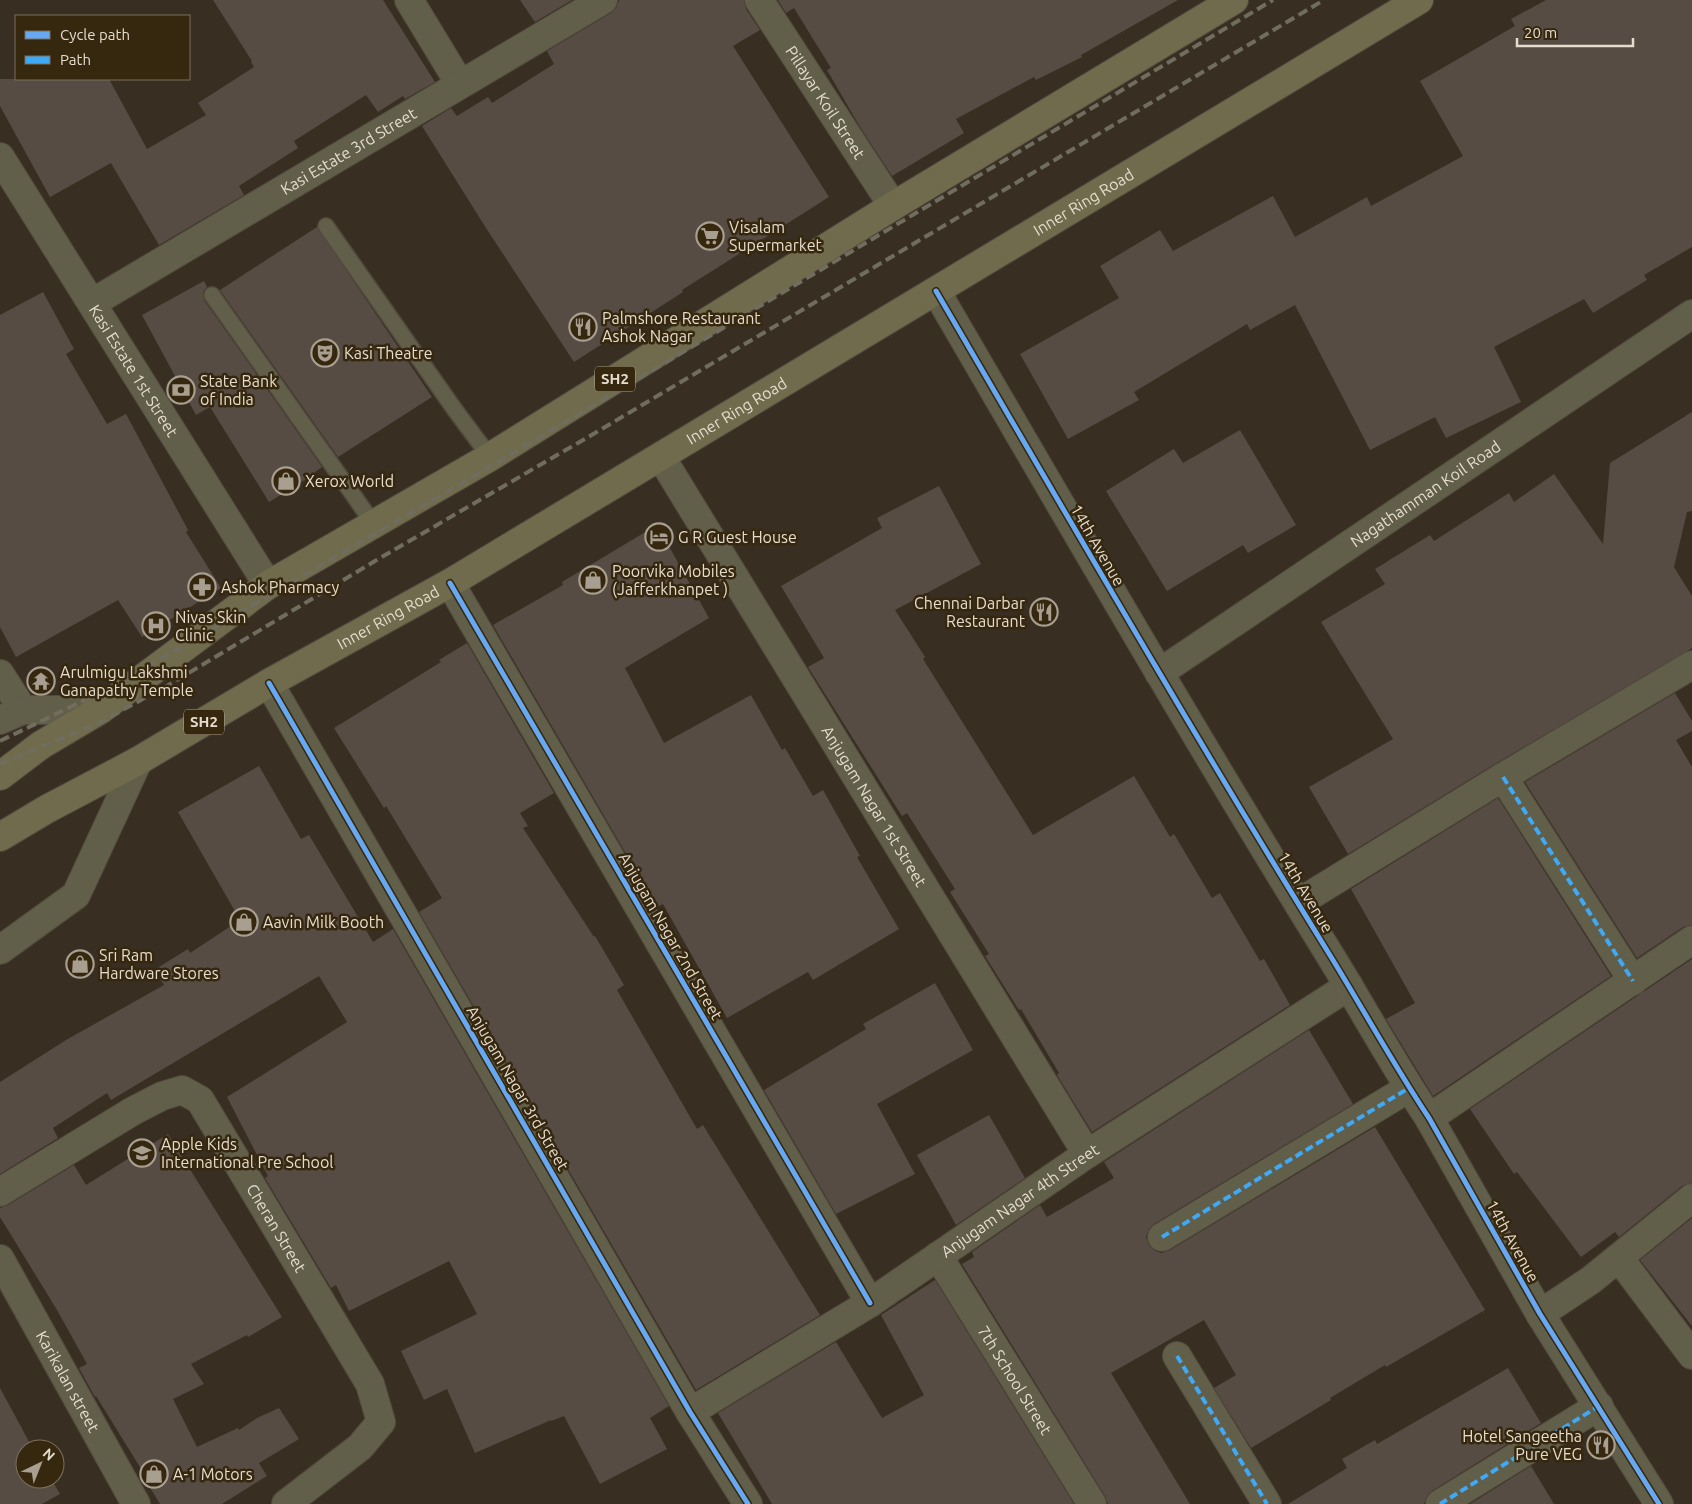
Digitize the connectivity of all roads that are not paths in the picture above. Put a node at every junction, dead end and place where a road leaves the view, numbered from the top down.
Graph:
1 (409, 0) edge
2 (603, 0) edge
3 (759, 0) edge
4 (1234, 0) edge
5 (1418, 0) edge
6 (460, 84) junction
7 (0, 157) edge
8 (893, 206) junction
9 (326, 226) dead end
10 (936, 291) junction
11 (212, 295) dead end
12 (92, 303) junction
13 (1692, 314) edge
14 (490, 457) junction
15 (661, 458) junction
16 (373, 524) junction
17 (450, 583) junction
18 (268, 585) junction
19 (1692, 665) edge
20 (1159, 673) junction
21 (0, 674) edge
22 (269, 683) junction
23 (100, 710) junction
24 (12, 715) edge
25 (138, 760) junction
26 (3, 774) edge
27 (1503, 777) junction
28 (0, 837) edge
29 (1298, 903) junction
30 (1692, 940) edge
31 (0, 950) edge
32 (1633, 981) junction
33 (1350, 986) junction
34 (1409, 1088) junction
35 (1429, 1118) junction
36 (1087, 1154) junction
37 (0, 1192) edge
38 (1692, 1198) edge
39 (1162, 1237) dead end
40 (938, 1256) junction
41 (1619, 1258) junction
42 (0, 1259) edge
43 (870, 1302) junction
44 (1540, 1314) junction
45 (1689, 1344) edge
46 (1177, 1356) dead end
47 (1598, 1406) junction
48 (690, 1412) junction
49 (136, 1504) edge
50 (286, 1504) edge
51 (748, 1504) edge
52 (1092, 1504) edge
53 (1267, 1504) edge
54 (1440, 1504) edge
55 (1659, 1504) edge

1 - 6 street
2 - 6 street, Kasi Estate 3rd Street
3 - 8 street, Pillayar Koil Street
4 - 8 main road, SH2
5 - 10 main road, Inner Ring Road / SH2
6 - 12 street, Kasi Estate 3rd Street
7 - 12 street, Kasi Estate 1st Street
8 - 14 main road, SH2
9 - 14 lane
10 - 15 main road, Inner Ring Road / SH2
10 - 20 street, 14th Avenue
11 - 16 lane
12 - 18 street, Kasi Estate 1st Street
13 - 20 street, Nagathamman Koil Road
14 - 16 main road, SH2
15 - 17 main road, Inner Ring Road / SH2
15 - 36 street, Anjugam Nagar 1st Street
16 - 18 main road, SH2
17 - 22 main road, Inner Ring Road / SH2
17 - 43 street, Anjugam Nagar 2nd Street
18 - 23 main road, SH2
19 - 27 street
20 - 29 street, 14th Avenue
21 - 24 street
22 - 25 main road, Inner Ring Road / SH2
22 - 48 street, Anjugam Nagar 3rd Street
23 - 24 street
23 - 26 main road, SH2
25 - 28 main road, Inner Ring Road / SH2
25 - 31 street
27 - 29 street
27 - 32 street
29 - 33 street, 14th Avenue
30 - 32 street
32 - 35 street
33 - 34 street, 14th Avenue
33 - 36 street, Anjugam Nagar 4th Street
34 - 35 street, 14th Avenue
34 - 39 street
35 - 44 street, 14th Avenue
36 - 40 street, Anjugam Nagar 4th Street
37 - 50 street, Cheran Street
38 - 41 street
40 - 43 street, Anjugam Nagar 4th Street
40 - 52 street, 7th School Street
41 - 44 street
41 - 45 street
42 - 49 street, Karikalan street
43 - 48 street, Anjugam Nagar 4th Street
44 - 47 street, 14th Avenue
46 - 53 street
47 - 54 street
47 - 55 street, 14th Avenue
48 - 51 street, Anjugam Nagar 3rd Street

